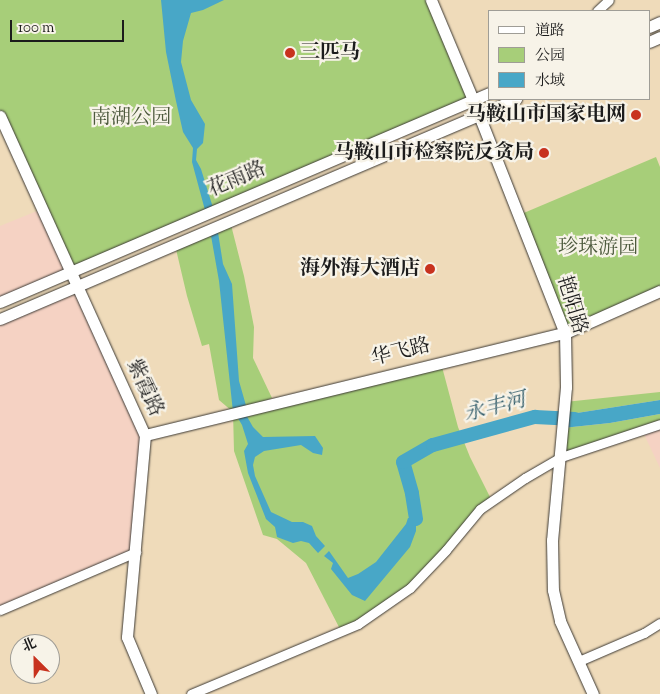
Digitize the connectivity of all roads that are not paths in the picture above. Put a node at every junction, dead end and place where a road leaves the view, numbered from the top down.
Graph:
1 (431, 0) edge
2 (610, 0) edge
3 (598, 10) edge
4 (488, 93) edge
5 (473, 100) junction
6 (514, 100) edge
7 (479, 114) junction
8 (0, 116) edge
9 (70, 272) junction
10 (77, 286) junction
11 (660, 291) edge
12 (0, 302) edge
13 (0, 319) edge
14 (565, 333) junction
15 (660, 424) edge
16 (145, 435) junction
17 (561, 457) junction
18 (136, 552) junction
19 (0, 610) edge
20 (660, 623) edge
21 (579, 661) junction
22 (151, 694) edge
23 (191, 694) edge
24 (593, 694) edge

1 - 5 street, 艳阳路
2 - 3 street
4 - 5 street, 花雨路
5 - 7 street, 艳阳路
5 - 9 street, 花雨路
6 - 7 street
7 - 10 street
7 - 14 street, 艳阳路
8 - 9 street, 紫霞路
9 - 10 street, 紫霞路
9 - 12 street, 花雨路
10 - 13 street
10 - 16 street, 紫霞路
11 - 14 street, 华飞路
14 - 16 street, 华飞路
14 - 17 street, 艳阳路
15 - 17 street
16 - 18 street, 紫霞路
17 - 21 street, 艳阳路
17 - 23 street
18 - 19 street
18 - 22 street, 紫霞路
20 - 21 street
21 - 24 street, 艳阳路

